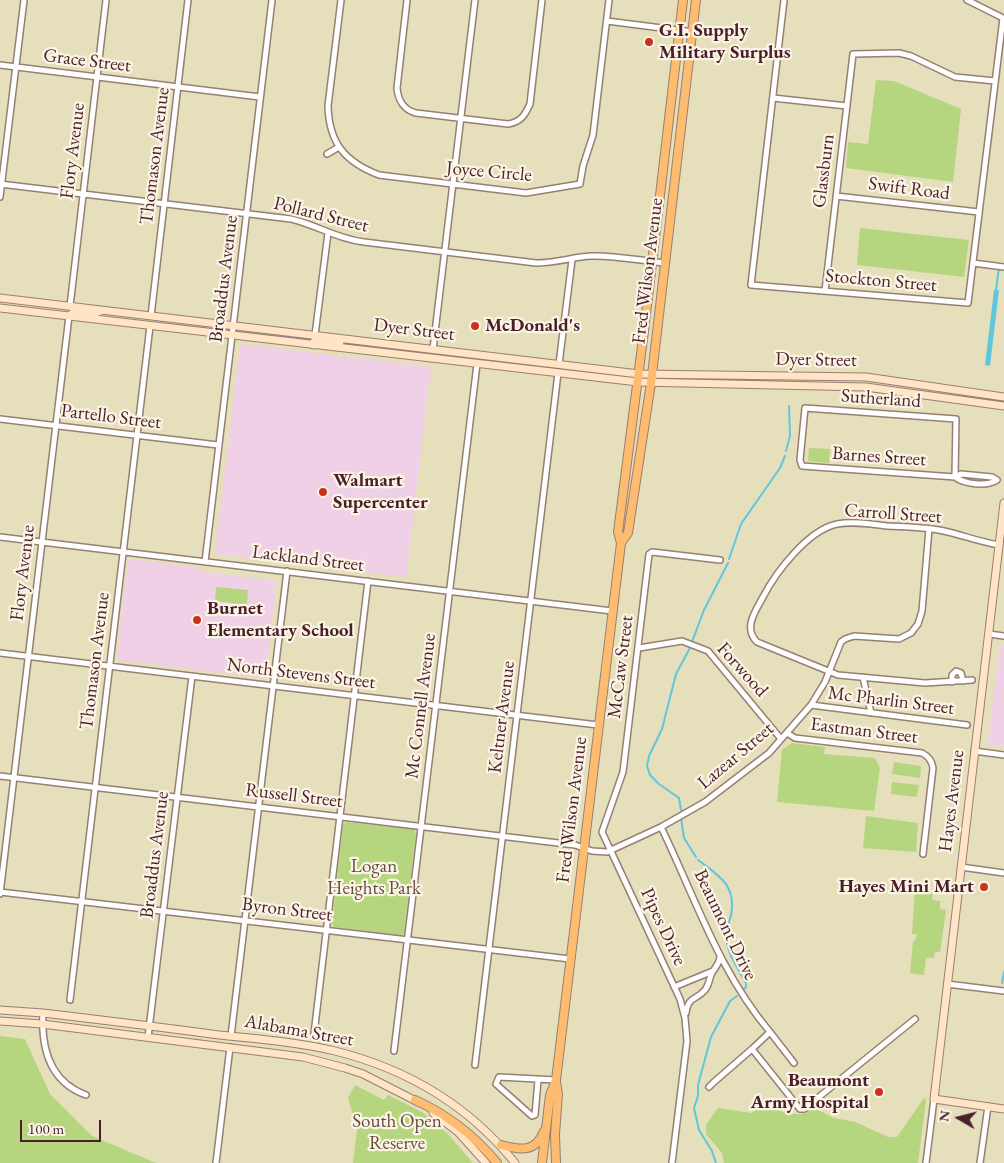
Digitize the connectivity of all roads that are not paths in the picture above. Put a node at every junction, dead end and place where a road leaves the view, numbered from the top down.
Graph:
1 (24, 0) edge
2 (106, 0) edge
3 (188, 0) edge
4 (272, 0) edge
5 (341, 0) edge
6 (407, 0) edge
7 (475, 0) edge
8 (542, 0) edge
9 (609, 0) edge
10 (683, 0) edge
11 (696, 0) edge
12 (784, 0) edge
13 (967, 0) edge
14 (607, 21) junction
15 (679, 31) junction
16 (692, 32) junction
17 (0, 65) edge
18 (16, 67) junction
19 (97, 77) junction
20 (995, 81) junction
21 (178, 87) junction
22 (260, 97) junction
23 (772, 98) junction
24 (847, 106) junction
25 (461, 119) junction
26 (339, 147) junction
27 (327, 154) dead end
28 (1, 184) edge
29 (453, 184) junction
30 (83, 193) junction
31 (836, 196) junction
32 (0, 197) edge
33 (164, 203) junction
34 (979, 212) junction
35 (247, 213) junction
36 (328, 234) junction
37 (445, 252) junction
38 (572, 260) junction
39 (652, 262) junction
40 (665, 263) junction
41 (973, 263) junction
42 (1004, 267) edge
43 (825, 291) junction
44 (0, 298) edge
45 (70, 306) junction
46 (0, 308) edge
47 (104, 310) junction
48 (24, 311) junction
49 (69, 316) junction
50 (151, 316) junction
51 (233, 325) junction
52 (150, 326) junction
53 (232, 334) junction
54 (315, 335) junction
55 (348, 339) junction
56 (313, 345) junction
57 (433, 349) junction
58 (406, 356) junction
59 (502, 357) junction
60 (476, 364) junction
61 (559, 364) junction
62 (536, 371) junction
63 (558, 373) junction
64 (639, 374) junction
65 (652, 374) junction
66 (638, 382) junction
67 (650, 383) junction
68 (1004, 397) edge
69 (1004, 406) edge
70 (0, 419) edge
71 (56, 426) junction
72 (137, 435) junction
73 (218, 445) junction
74 (802, 466) joint
75 (955, 477) junction
76 (1004, 481) edge
77 (1004, 503) edge
78 (1003, 518) edge
79 (929, 528) junction
80 (0, 537) edge
81 (42, 542) junction
82 (621, 543) junction
83 (999, 545) junction
84 (123, 552) junction
85 (720, 560) dead end
86 (205, 562) junction
87 (287, 571) junction
88 (368, 581) junction
89 (449, 591) junction
90 (530, 600) junction
91 (612, 611) junction
92 (989, 634) junction
93 (1004, 636) edge
94 (639, 648) junction
95 (0, 653) edge
96 (28, 656) junction
97 (110, 666) junction
98 (829, 672) junction
99 (192, 676) junction
100 (863, 678) junction
101 (972, 680) dead end
102 (963, 681) junction
103 (952, 682) junction
104 (273, 685) junction
105 (354, 695) junction
106 (436, 705) junction
107 (811, 705) junction
108 (871, 713) junction
109 (517, 714) junction
110 (598, 725) junction
111 (967, 725) dead end
112 (787, 733) junction
113 (782, 739) junction
114 (974, 751) junction
115 (1004, 755) edge
116 (0, 776) edge
117 (14, 777) junction
118 (95, 787) junction
119 (177, 797) junction
120 (258, 806) junction
121 (339, 816) junction
122 (421, 826) junction
123 (661, 826) junction
124 (503, 836) junction
125 (584, 848) junction
126 (610, 850) junction
127 (923, 854) dead end
128 (961, 867) junction
129 (1004, 873) edge
130 (0, 892) edge
131 (82, 901) junction
132 (164, 911) junction
133 (245, 921) junction
134 (326, 930) junction
135 (408, 940) junction
136 (489, 950) junction
137 (720, 956) junction
138 (570, 959) junction
139 (714, 971) junction
140 (947, 984) junction
141 (674, 987) junction
142 (1004, 991) edge
143 (70, 1000) dead end
144 (0, 1010) edge
145 (43, 1013) junction
146 (685, 1018) junction
147 (915, 1018) dead end
148 (0, 1022) edge
149 (42, 1024) junction
150 (149, 1026) junction
151 (770, 1032) junction
152 (314, 1034) dead end
153 (231, 1036) junction
154 (148, 1037) junction
155 (230, 1047) junction
156 (752, 1049) junction
157 (394, 1051) dead end
158 (794, 1063) dead end
159 (475, 1065) dead end
160 (538, 1080) junction
161 (556, 1080) junction
162 (709, 1087) dead end
163 (86, 1095) dead end
164 (934, 1099) junction
165 (416, 1100) junction
166 (988, 1106) junction
167 (1004, 1108) edge
168 (535, 1115) junction
169 (548, 1117) junction
170 (501, 1145) junction
171 (216, 1163) edge
172 (486, 1163) edge
173 (497, 1163) edge
174 (515, 1163) edge
175 (542, 1163) edge
176 (554, 1163) edge
177 (672, 1163) edge
178 (926, 1163) edge
179 (980, 1163) edge

1 - 18 street
2 - 19 street, Flory Avenue
3 - 21 street, Thomason Avenue
4 - 22 street, Broaddus Avenue
5 - 26 street, Joyce Circle
6 - 25 street
7 - 25 street
8 - 25 street
9 - 14 street, Joyce Circle
10 - 15 main road, Fred Wilson Avenue
11 - 16 main road, Fred Wilson Avenue
12 - 23 street, Stockton Street
13 - 20 street, Stockton Street
14 - 15 street
14 - 29 street, Joyce Circle
15 - 16 street
15 - 39 main road, Fred Wilson Avenue
16 - 40 main road, Fred Wilson Avenue
17 - 18 street, Grace Street
18 - 19 street, Grace Street
18 - 28 street
19 - 21 street, Grace Street
19 - 30 street, Flory Avenue
20 - 24 street, Glassburn
20 - 34 street, Stockton Street
21 - 22 street, Grace Street
21 - 33 street, Thomason Avenue
22 - 35 street, Broaddus Avenue
23 - 24 street
23 - 43 street, Stockton Street
24 - 31 street, Glassburn
25 - 29 street
26 - 27 street
26 - 29 street, Joyce Circle
28 - 30 street, Pollard Street
28 - 32 street
29 - 37 street
30 - 33 street, Pollard Street
30 - 45 street, Flory Avenue
31 - 34 street, Swift Road
31 - 43 street, Glassburn
33 - 35 street, Pollard Street
33 - 50 street, Thomason Avenue
34 - 41 street, Stockton Street
35 - 36 street, Pollard Street
35 - 51 street, Broaddus Avenue
36 - 37 street, Pollard Street
36 - 54 street
37 - 38 street, Pollard Street
37 - 57 street
38 - 39 street, Pollard Street
38 - 61 street
39 - 40 street, Pollard Street
39 - 64 main road, Fred Wilson Avenue
40 - 65 main road, Fred Wilson Avenue
41 - 42 street
41 - 43 street, Stockton Street
44 - 45 main road, Dyer Street
45 - 47 main road, Dyer Street
45 - 48 main road
46 - 48 main road, Dyer Street
47 - 49 main road
47 - 50 main road, Dyer Street
48 - 49 main road, Dyer Street
49 - 52 main road, Dyer Street
49 - 71 street, Flory Avenue
50 - 51 main road, Dyer Street
51 - 53 street, Broaddus Avenue
51 - 54 main road, Dyer Street
52 - 53 main road, Dyer Street
52 - 72 street, Thomason Avenue
53 - 56 main road, Dyer Street
53 - 73 street, Broaddus Avenue
54 - 55 main road, Dyer Street
55 - 56 main road
55 - 57 main road, Dyer Street
56 - 58 main road, Dyer Street
57 - 58 main road
57 - 59 main road, Dyer Street
58 - 60 main road, Dyer Street
59 - 60 main road
59 - 61 main road, Dyer Street
60 - 62 main road, Dyer Street
60 - 89 street, Mc Connell Avenue
61 - 62 main road
61 - 64 main road, Dyer Street
62 - 63 main road, Dyer Street
63 - 66 main road, Dyer Street
63 - 90 street, Keltner Avenue
64 - 65 main road, Dyer Street
64 - 66 main road, Fred Wilson Avenue
65 - 67 main road, Fred Wilson Avenue
65 - 68 main road, Dyer Street
66 - 67 main road, Dyer Street
66 - 82 main road, Fred Wilson Avenue
67 - 69 main road, Dyer Street
67 - 82 main road, Fred Wilson Avenue
70 - 71 street, Partello Street
71 - 72 street, Partello Street
71 - 81 street, Flory Avenue
72 - 73 street, Partello Street
72 - 84 street, Thomason Avenue
73 - 86 street, Broaddus Avenue
74 - 75 street, Barnes Street
74 - 75 street, Sutherland
75 - 76 street, Barnes Street
77 - 78 main road, Hayes Avenue
78 - 83 main road, Hayes Avenue
79 - 83 street, Carroll Street
79 - 98 street, Lazear Street
79 - 98 street, Carroll Street
80 - 81 street, Lackland Street
81 - 84 street, Lackland Street
81 - 96 street, Flory Avenue
82 - 91 main road, Fred Wilson Avenue
83 - 92 main road, Hayes Avenue
84 - 86 street, Lackland Street
84 - 97 street, Thomason Avenue
85 - 94 street, McCaw Street
86 - 87 street, Lackland Street
87 - 88 street, Lackland Street
87 - 104 street
88 - 89 street, Lackland Street
88 - 105 street
89 - 90 street, Lackland Street
89 - 106 street, Mc Connell Avenue
90 - 91 street, Lackland Street
90 - 109 street, Keltner Avenue
91 - 110 main road, Fred Wilson Avenue
92 - 93 street
92 - 114 main road, Hayes Avenue
94 - 113 street, Forwood
94 - 126 street, McCaw Street
95 - 96 street, North Stevens Street
96 - 97 street, North Stevens Street
96 - 117 street, Flory Avenue
97 - 99 street, North Stevens Street
97 - 118 street, Thomason Avenue
98 - 100 street
98 - 107 street, Lazear Street
99 - 104 street, North Stevens Street
99 - 119 street, Broaddus Avenue
100 - 103 street
100 - 108 street
101 - 102 street
102 - 103 street
102 - 103 street
104 - 105 street, North Stevens Street
104 - 120 street
105 - 106 street, North Stevens Street
105 - 121 street
106 - 109 street, North Stevens Street
106 - 122 street, Mc Connell Avenue
107 - 108 street, Mc Pharlin Street
107 - 112 street, Lazear Street
108 - 111 street, Mc Pharlin Street
109 - 110 street, North Stevens Street
109 - 124 street, Keltner Avenue
110 - 125 main road, Fred Wilson Avenue
112 - 113 street, Lazear Street
112 - 127 street, Eastman Street
113 - 123 street, Lazear Street
114 - 115 street
114 - 128 main road, Hayes Avenue
116 - 117 street, Russell Street
117 - 118 street, Russell Street
117 - 130 street, Flory Avenue
118 - 119 street, Russell Street
118 - 131 street, Thomason Avenue
119 - 120 street, Russell Street
119 - 132 street, Broaddus Avenue
120 - 121 street, Russell Street
120 - 133 street
121 - 122 street, Russell Street
121 - 134 street
122 - 124 street, Russell Street
122 - 135 street, Mc Connell Avenue
123 - 126 street, Lazear Street
123 - 137 street, Beaumont Drive
124 - 125 street, Russell Street
124 - 136 street, Keltner Avenue
125 - 126 street, Russell Street
125 - 138 main road, Fred Wilson Avenue
126 - 141 street, Pipes Drive
128 - 129 street
128 - 140 main road, Hayes Avenue
130 - 131 street, Byron Street
131 - 132 street, Byron Street
131 - 143 street, Thomason Avenue
132 - 133 street, Byron Street
132 - 150 street, Broaddus Avenue
133 - 134 street, Byron Street
133 - 153 street
134 - 135 street, Byron Street
134 - 152 street
135 - 136 street, Byron Street
135 - 157 street, Mc Connell Avenue
136 - 138 street, Byron Street
136 - 159 street, Keltner Avenue
137 - 139 street, Pipes Drive
137 - 151 street, Beaumont Drive
138 - 161 main road, Fred Wilson Avenue
139 - 141 street
139 - 146 street, Pipes Drive
140 - 142 street
140 - 164 main road, Hayes Avenue
141 - 146 street, Pipes Drive
144 - 145 main road, Alabama Street
145 - 149 street
145 - 150 main road, Alabama Street
146 - 177 street, Pipes Drive
147 - 156 street
148 - 149 main road, Alabama Street
149 - 154 main road, Alabama Street
149 - 163 street
150 - 153 main road, Alabama Street
150 - 154 street, Broaddus Avenue
151 - 156 street
151 - 158 street, Beaumont Drive
153 - 170 main road, Alabama Street
154 - 155 main road, Alabama Street
155 - 165 main road, Alabama Street
155 - 171 street
156 - 162 street
160 - 161 street
160 - 168 street
160 - 168 street
161 - 169 main road, Fred Wilson Avenue
161 - 176 main road, Fred Wilson Avenue
164 - 166 main road
164 - 178 street, Hayes Avenue
165 - 172 main road, Alabama Street
165 - 173 main road
166 - 167 main road
166 - 179 street
168 - 169 street
169 - 170 main road
169 - 175 main road, Fred Wilson Avenue
170 - 174 main road, Alabama Street

